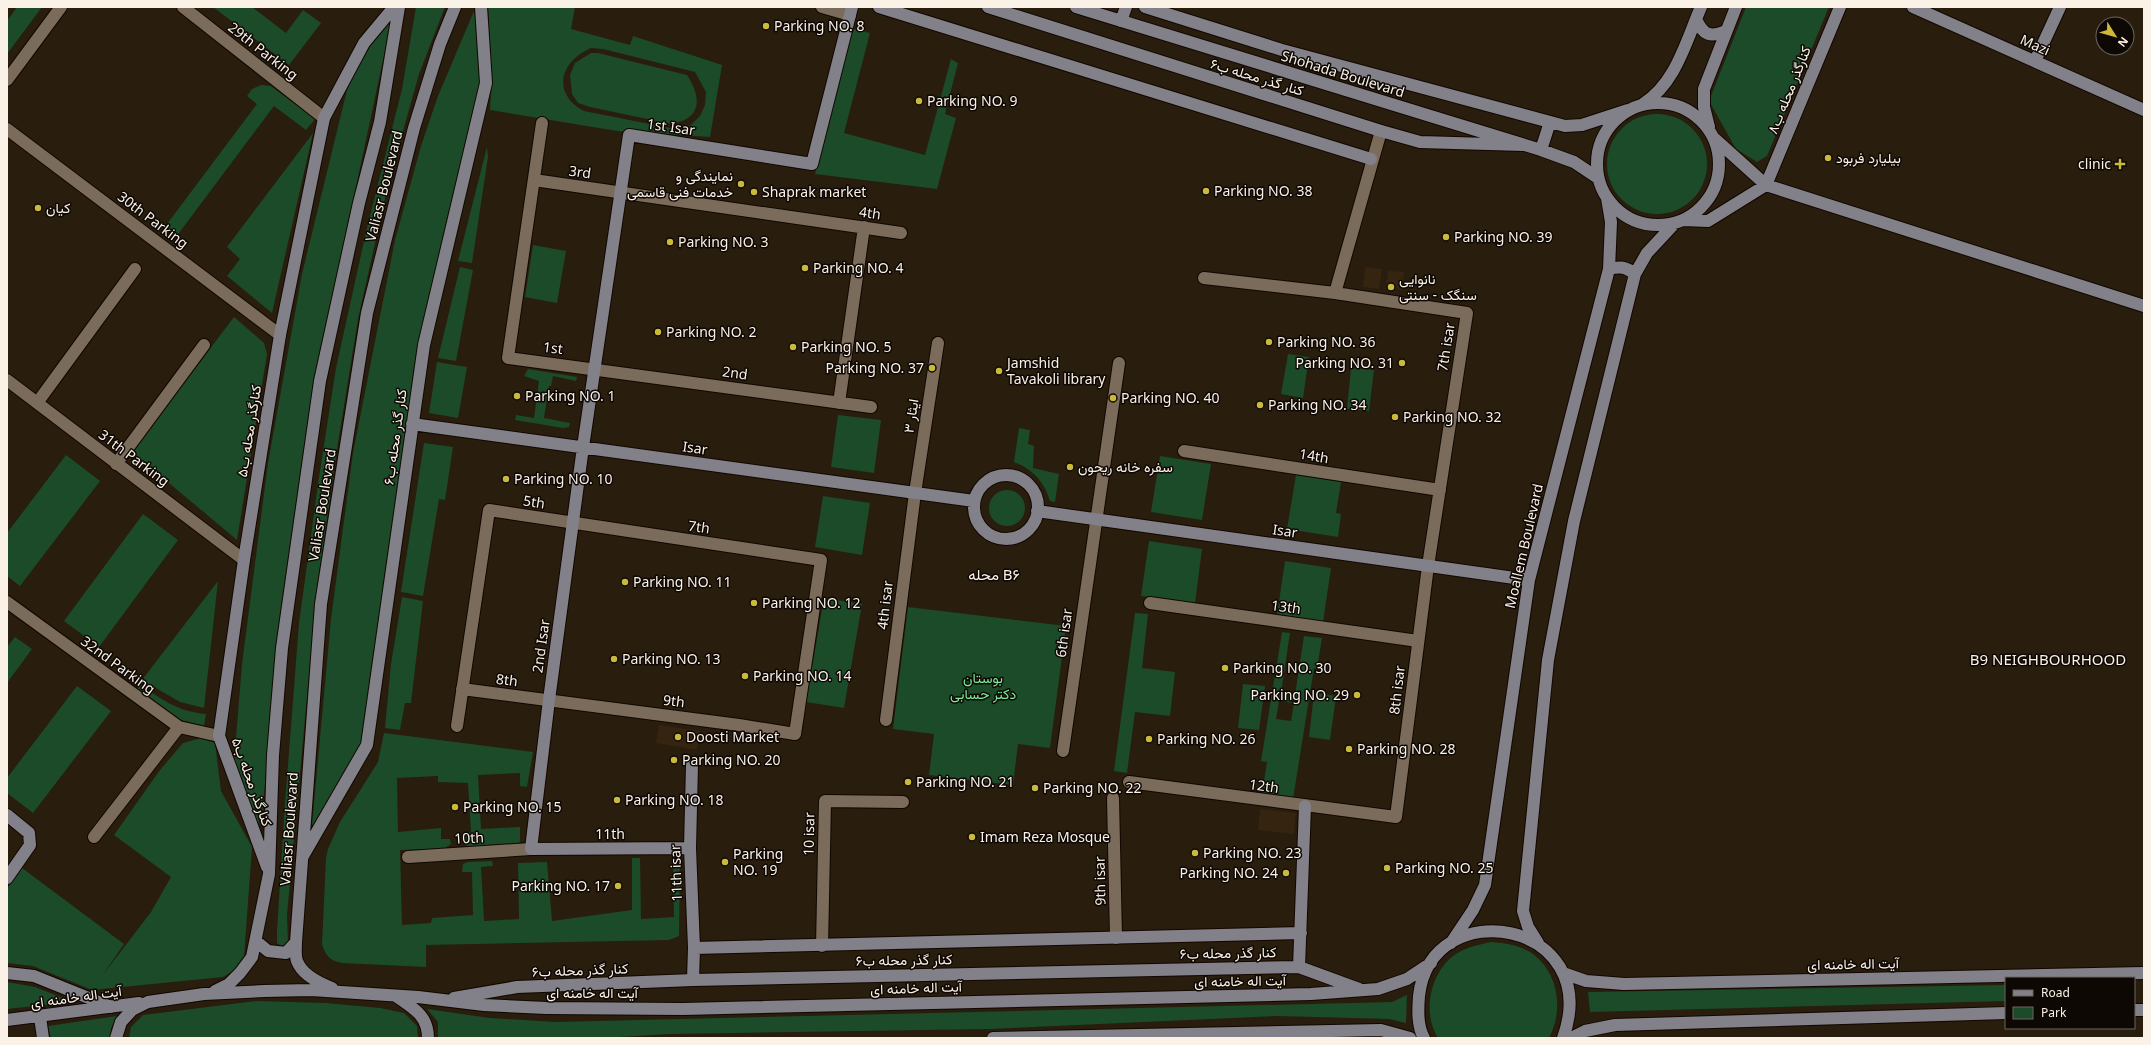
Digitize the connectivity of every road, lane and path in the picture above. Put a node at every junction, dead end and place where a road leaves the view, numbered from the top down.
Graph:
1 (61, 7) edge
2 (183, 7) edge
3 (394, 7) edge
4 (399, 7) edge
5 (455, 7) edge
6 (481, 7) edge
7 (822, 7) edge
8 (879, 7) edge
9 (988, 7) edge
10 (1076, 7) edge
11 (1126, 7) edge
12 (1145, 7) edge
13 (1701, 7) edge
14 (1736, 7) edge
15 (1840, 7) edge
16 (1913, 7) edge
17 (2060, 7) edge
18 (851, 11) edge
19 (1696, 19) junction
20 (1121, 21) junction
21 (1726, 31) junction
22 (2035, 61) junction
23 (7, 80) edge
24 (1643, 104) junction
25 (1628, 110) junction
26 (2144, 110) edge
27 (324, 118) junction
28 (1550, 122) junction
29 (542, 123) dead end
30 (7, 129) edge
31 (1381, 131) junction
32 (1712, 135) junction
33 (1523, 145) junction
34 (1541, 150) junction
35 (1372, 159) junction
36 (1598, 178) junction
37 (534, 180) junction
38 (1766, 185) junction
39 (621, 193) junction
40 (1607, 198) junction
41 (1679, 222) junction
42 (864, 227) junction
43 (901, 233) dead end
44 (135, 269) dead end
45 (1609, 269) junction
46 (1635, 274) junction
47 (1204, 278) dead end
48 (1335, 293) junction
49 (2144, 306) edge
50 (280, 335) junction
51 (938, 343) dead end
52 (204, 345) dead end
53 (1119, 363) dead end
54 (595, 368) junction
55 (7, 380) edge
56 (37, 403) junction
57 (839, 403) junction
58 (871, 407) dead end
59 (412, 424) junction
60 (583, 447) junction
61 (1184, 451) dead end
62 (116, 464) junction
63 (1440, 490) junction
64 (915, 493) junction
65 (974, 501) junction
66 (1037, 511) junction
67 (1095, 520) junction
68 (573, 524) junction
69 (244, 560) junction
70 (1428, 566) junction
71 (1529, 580) junction
72 (7, 602) edge
73 (1150, 603) dead end
74 (1418, 641) junction
75 (462, 690) junction
76 (549, 700) junction
77 (886, 720) dead end
78 (457, 726) dead end
79 (179, 727) junction
80 (795, 734) joint
81 (219, 736) junction
82 (1063, 752) dead end
83 (692, 765) dead end
84 (1129, 782) dead end
85 (1113, 798) dead end
86 (903, 802) dead end
87 (1305, 806) junction
88 (7, 815) edge
89 (1396, 817) joint
90 (94, 837) dead end
91 (690, 848) junction
92 (531, 849) junction
93 (408, 857) dead end
94 (301, 859) junction
95 (269, 874) junction
96 (7, 878) edge
97 (1301, 933) junction
98 (1116, 938) junction
99 (256, 941) junction
100 (296, 942) junction
101 (1451, 943) junction
102 (1538, 943) junction
103 (822, 946) junction
104 (694, 948) junction
105 (1431, 963) junction
106 (1299, 967) junction
107 (1563, 973) junction
108 (2144, 973) edge
109 (7, 974) edge
110 (694, 980) junction
111 (1364, 990) junction
112 (346, 993) junction
113 (210, 994) junction
114 (395, 996) junction
115 (442, 1000) junction
116 (148, 1002) junction
117 (112, 1007) junction
118 (2005, 1013) edge
119 (40, 1017) junction
120 (7, 1020) edge
121 (43, 1038) edge
122 (116, 1038) edge
123 (428, 1038) edge
124 (993, 1038) edge
125 (1410, 1038) edge
126 (1424, 1038) edge
127 (1563, 1038) edge
128 (1571, 1038) edge

1 - 23 street
2 - 27 street, 29th Parking
3 - 27 main road, کنارگذر محله ب۵
4 - 95 main road, Valiasr Boulevard
5 - 94 main road, Valiasr Boulevard
6 - 59 main road, کنار گذر محله ب۶
7 - 18 street
8 - 35 main road
9 - 31 main road, کنار گذر محله ب۶
10 - 20 main road, Shohada Boulevard
11 - 20 main road
12 - 28 main road, Shohada Boulevard
13 - 19 main road
14 - 21 main road
15 - 38 main road, کنارگذر محله ب۸
16 - 22 main road, Mazi
17 - 22 main road
18 - 39 main road, 1st Isar
19 - 21 main road
19 - 24 main road
20 - 33 main road, Shohada Boulevard
21 - 32 main road
22 - 26 main road, Mazi
24 - 25 main road
24 - 32 main road
25 - 28 main road, Shohada Boulevard
25 - 36 main road
27 - 50 main road, کنارگذر محله ب۵
28 - 34 main road
29 - 37 street
30 - 50 street, 30th Parking
31 - 33 main road, کنار گذر محله ب۶
31 - 35 street
32 - 38 main road
32 - 41 main road
33 - 34 main road, Shohada Boulevard
34 - 36 main road, Shohada Boulevard
35 - 48 street
36 - 40 main road
37 - 39 street, 3rd
37 - 54 street, 1st
38 - 41 main road
38 - 49 main road
39 - 42 street, 4th
39 - 54 main road, 1st Isar
40 - 41 main road
40 - 45 main road, Moallem Boulevard
41 - 46 main road
42 - 43 street, 4th
42 - 57 street
44 - 56 street
45 - 46 main road
45 - 71 main road, Moallem Boulevard
46 - 102 main road
47 - 48 street
48 - 63 street, 7th isar
50 - 69 main road, کنارگذر محله ب۵
51 - 64 street, ایثار ۳
52 - 62 street
53 - 67 street, 6th isar
54 - 57 street, 2nd
54 - 60 main road, 1st Isar
55 - 56 street, 31th Parking
56 - 62 street, 31th Parking
57 - 58 street, 2nd
59 - 60 main road, Isar
59 - 94 main road, کنار گذر محله ب۶
60 - 64 main road, Isar
60 - 68 main road, 2nd Isar
61 - 63 street, 14th
62 - 69 street, 31th Parking
63 - 70 street, 7th isar
64 - 65 main road, Isar
64 - 77 street, 4th isar
65 - 66 main road
65 - 66 main road
66 - 67 main road, Isar
67 - 70 main road, Isar
67 - 82 street, 6th isar
68 - 75 street, 5th
68 - 76 main road, 2nd Isar
68 - 80 street, 7th
69 - 81 main road, کنارگذر محله ب۵
70 - 71 main road, Isar
70 - 74 street, 8th isar
71 - 101 main road, Moallem Boulevard
72 - 79 street, 32nd Parking
73 - 74 street, 13th
74 - 89 street, 8th isar
75 - 76 street, 8th
75 - 78 street
76 - 80 street, 9th
76 - 92 main road, 2nd Isar
79 - 81 street, 32nd Parking
79 - 90 street
81 - 95 main road, کنارگذر محله ب۵
83 - 91 main road, 11th isar
84 - 87 street, 12th
85 - 98 street, 9th isar
86 - 103 street, 10 isar
87 - 89 street, 12th
87 - 97 main road
88 - 96 main road
91 - 92 main road, 11th
91 - 104 main road, 11th isar
92 - 93 street, 10th
94 - 100 main road, Valiasr Boulevard
95 - 99 main road, Valiasr Boulevard
97 - 98 main road
97 - 106 main road
98 - 103 main road
99 - 100 main road
99 - 113 main road, Valiasr Boulevard
100 - 112 main road, Valiasr Boulevard
101 - 102 main road
101 - 105 main road
102 - 107 main road
103 - 104 main road
104 - 110 main road, 11th isar
105 - 111 main road, آیت اله خامنه ای
105 - 126 main road
106 - 110 main road, کنار گذر محله ب۶
106 - 111 main road, کنار گذر محله ب۶
107 - 108 main road, آیت اله خامنه ای
107 - 127 main road
109 - 117 main road
110 - 115 main road, کنار گذر محله ب۶
111 - 115 main road, آیت اله خامنه ای
112 - 113 main road, آیت اله خامنه ای
112 - 114 main road, آیت اله خامنه ای
113 - 116 main road, آیت اله خامنه ای
114 - 115 main road, آیت اله خامنه ای
114 - 123 main road
116 - 117 main road, آیت اله خامنه ای
116 - 122 main road
117 - 119 main road, آیت اله خامنه ای
118 - 128 main road
119 - 120 main road, آیت اله خامنه ای
119 - 121 main road
124 - 125 main road

